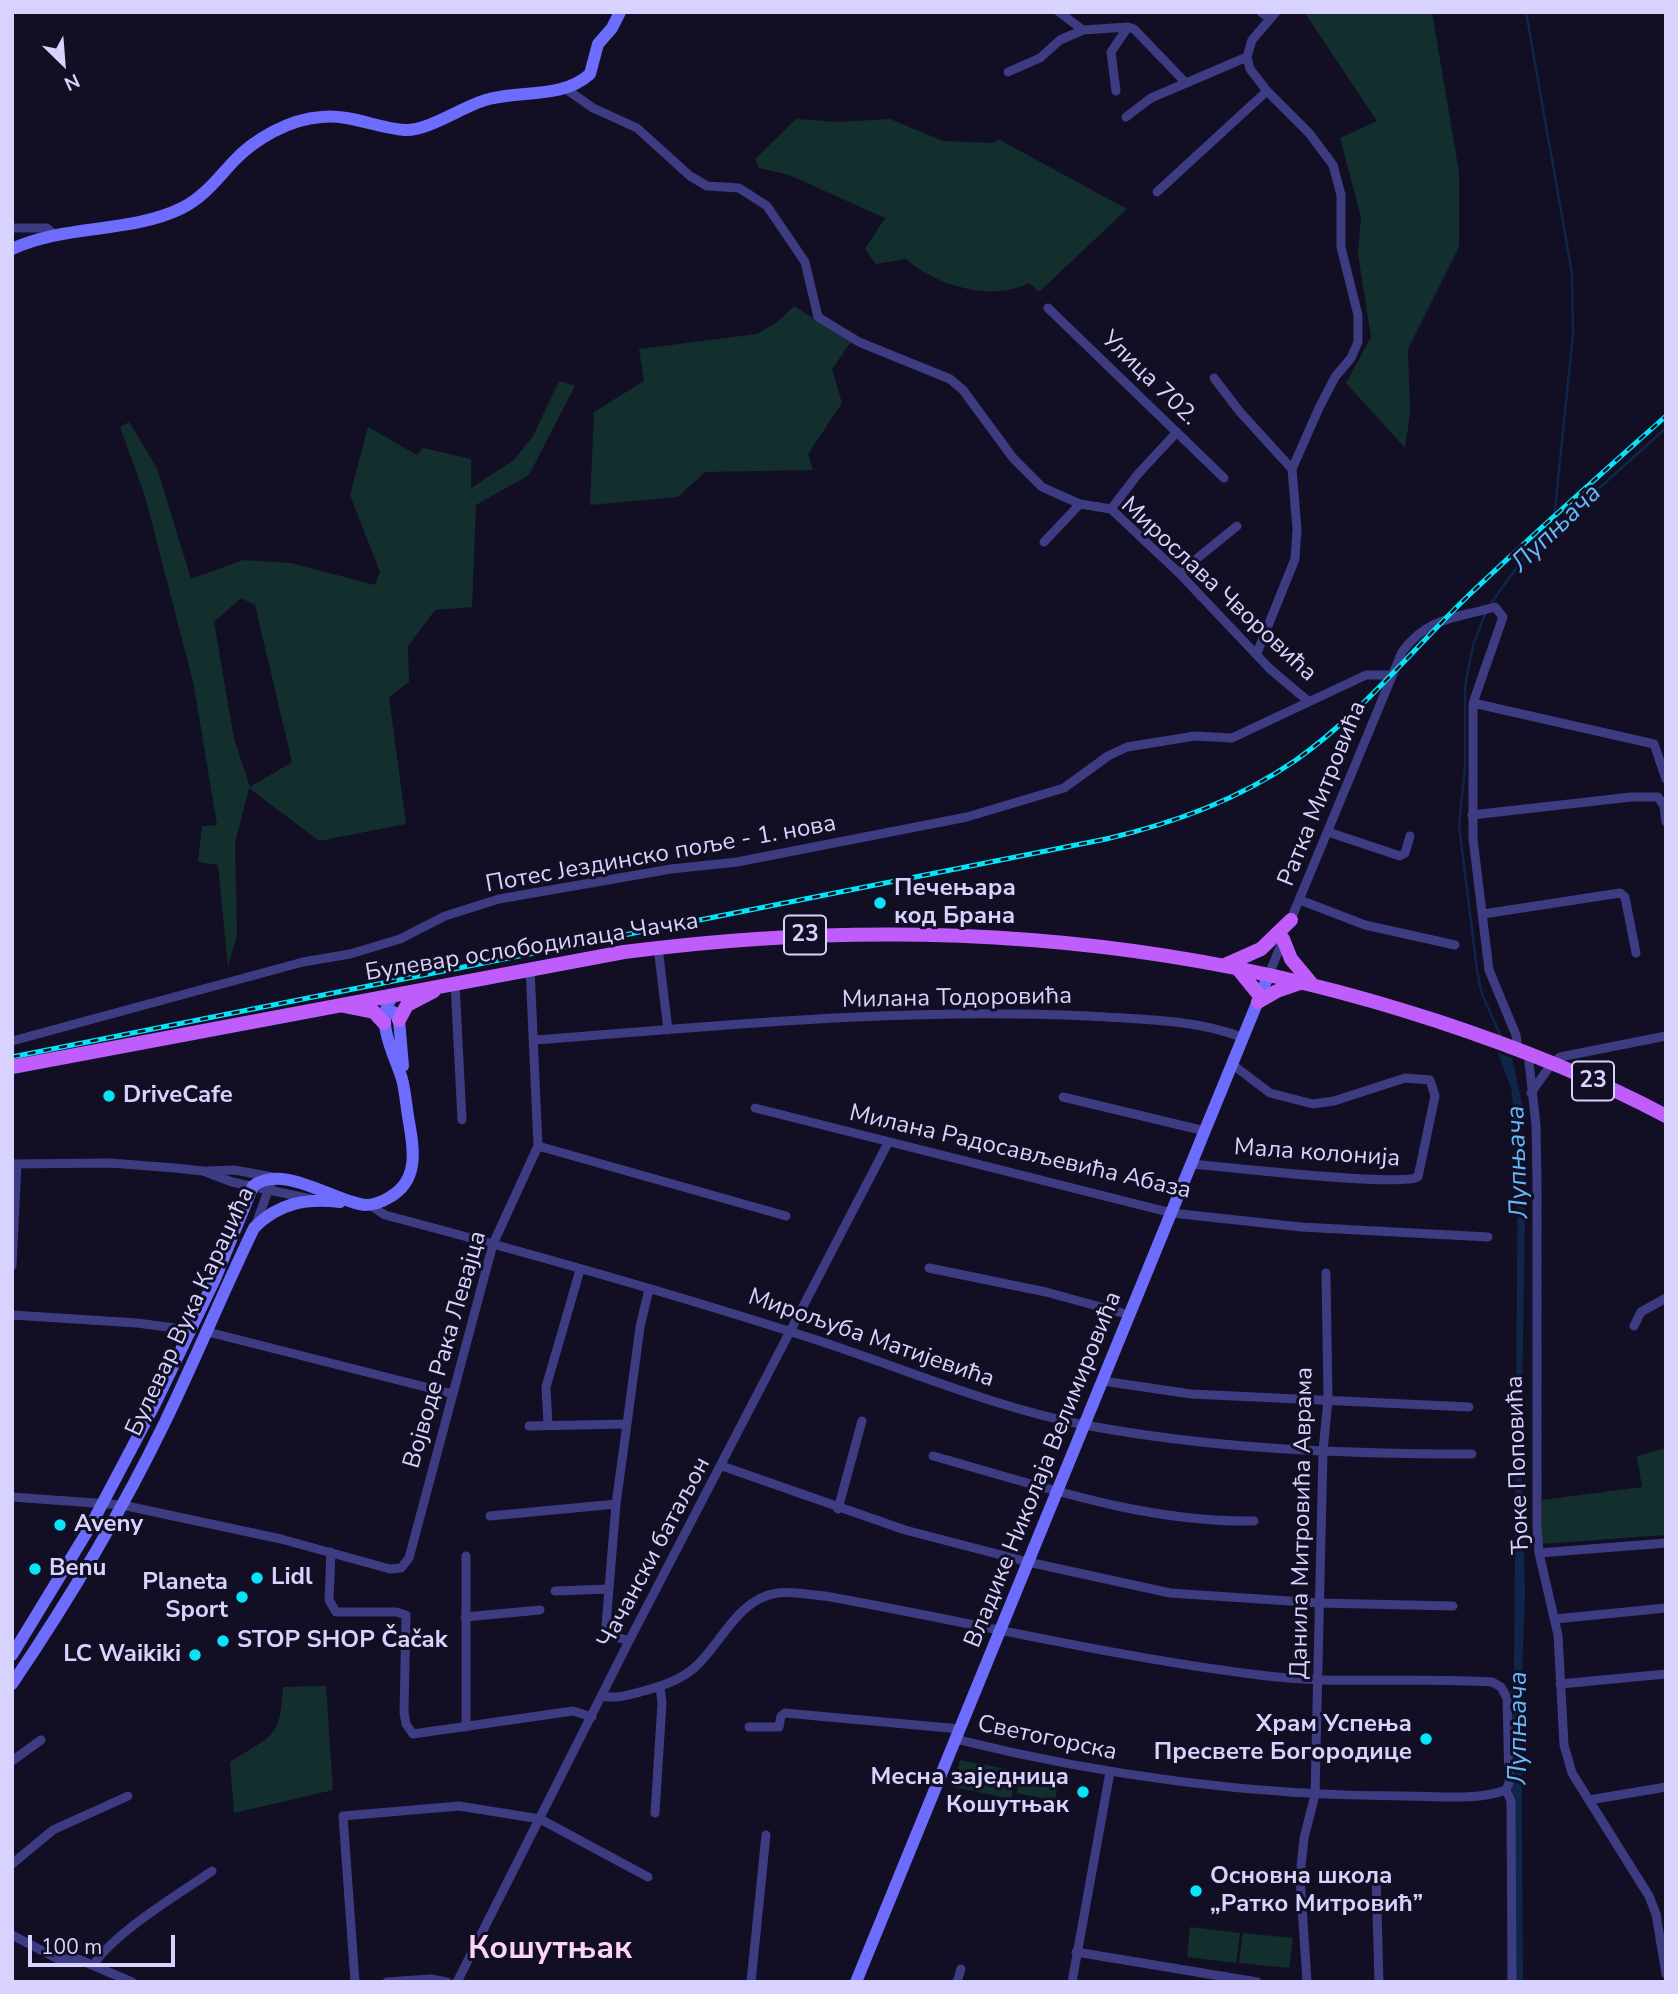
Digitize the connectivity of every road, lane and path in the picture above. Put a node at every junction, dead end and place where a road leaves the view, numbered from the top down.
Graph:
1 (620, 12) edge
2 (1059, 12) edge
3 (1261, 12) edge
4 (1273, 16) edge
5 (1128, 27) junction
6 (1083, 30) junction
7 (1247, 57) junction
8 (1007, 72) dead end
9 (1185, 82) junction
10 (566, 89) junction
11 (1116, 91) dead end
12 (1267, 91) junction
13 (1126, 117) dead end
14 (1157, 192) dead end
15 (12, 228) edge
16 (56, 236) junction
17 (12, 249) edge
18 (1048, 308) dead end
19 (1214, 378) dead end
20 (1177, 432) junction
21 (1292, 469) junction
22 (1224, 478) dead end
23 (1080, 504) junction
24 (1111, 509) junction
25 (1237, 526) dead end
26 (1044, 542) dead end
27 (1179, 573) junction
28 (1418, 633) joint
29 (1257, 653) junction
30 (1391, 675) junction
31 (1308, 701) junction
32 (1473, 703) junction
33 (1666, 779) edge
34 (1472, 816) junction
35 (1666, 822) edge
36 (1328, 832) junction
37 (1410, 836) dead end
38 (1300, 900) junction
39 (1483, 914) junction
40 (1291, 920) junction
41 (1283, 939) junction
42 (1455, 945) dead end
43 (658, 947) junction
44 (1636, 953) dead end
45 (1231, 966) junction
46 (530, 968) junction
47 (1269, 974) junction
48 (1308, 982) junction
49 (447, 984) junction
50 (388, 997) junction
51 (1259, 999) junction
52 (339, 1004) junction
53 (391, 1021) junction
54 (668, 1030) junction
55 (1666, 1036) edge
56 (1244, 1038) junction
57 (534, 1040) junction
58 (12, 1041) edge
59 (1523, 1051) junction
60 (1552, 1063) junction
61 (1233, 1065) junction
62 (12, 1067) edge
63 (1531, 1093) junction
64 (1063, 1097) dead end
65 (755, 1108) dead end
66 (1666, 1116) edge
67 (462, 1120) dead end
68 (1205, 1131) junction
69 (888, 1143) junction
70 (538, 1146) junction
71 (15, 1164) edge
72 (1192, 1164) junction
73 (203, 1171) junction
74 (272, 1183) junction
75 (253, 1186) junction
76 (312, 1199) junction
77 (351, 1202) junction
78 (370, 1205) junction
79 (1172, 1213) junction
80 (786, 1216) dead end
81 (254, 1228) junction
82 (1488, 1237) dead end
83 (493, 1244) junction
84 (12, 1266) edge
85 (929, 1268) dead end
86 (580, 1270) junction
87 (1326, 1273) dead end
88 (649, 1289) junction
89 (1666, 1298) edge
90 (12, 1315) edge
91 (1130, 1315) junction
92 (1634, 1326) dead end
93 (190, 1330) junction
94 (208, 1332) junction
95 (791, 1332) junction
96 (1103, 1381) junction
97 (453, 1394) junction
98 (1328, 1400) junction
99 (1469, 1407) dead end
100 (862, 1421) dead end
101 (627, 1424) junction
102 (548, 1425) junction
103 (1085, 1425) junction
104 (528, 1426) dead end
105 (1323, 1451) junction
106 (1472, 1454) dead end
107 (933, 1456) dead end
108 (723, 1466) junction
109 (1058, 1491) junction
110 (12, 1497) edge
111 (616, 1504) junction
112 (102, 1505) junction
113 (122, 1505) junction
114 (838, 1509) junction
115 (490, 1516) dead end
116 (1254, 1521) dead end
117 (1666, 1543) edge
118 (331, 1552) junction
119 (1539, 1553) junction
120 (466, 1556) dead end
121 (1028, 1562) junction
122 (608, 1589) junction
123 (555, 1591) dead end
124 (1319, 1603) junction
125 (1452, 1606) dead end
126 (1666, 1608) edge
127 (540, 1610) dead end
128 (465, 1617) junction
129 (1555, 1619) junction
130 (1001, 1629) junction
131 (629, 1641) junction
132 (12, 1655) edge
133 (1666, 1674) edge
134 (1319, 1681) junction
135 (12, 1684) edge
136 (1560, 1684) junction
137 (660, 1687) junction
138 (603, 1696) junction
139 (592, 1717) junction
140 (466, 1727) junction
141 (749, 1727) dead end
142 (958, 1734) junction
143 (41, 1740) dead end
144 (12, 1761) edge
145 (1110, 1772) junction
146 (1666, 1787) edge
147 (1506, 1790) junction
148 (1315, 1795) junction
149 (128, 1796) dead end
150 (1589, 1800) junction
151 (655, 1814) dead end
152 (540, 1819) junction
153 (766, 1835) dead end
154 (12, 1864) edge
155 (212, 1871) dead end
156 (1376, 1874) dead end
157 (648, 1877) dead end
158 (12, 1935) edge
159 (1076, 1952) junction
160 (94, 1964) junction
161 (961, 1969) dead end
162 (1666, 1974) edge
163 (132, 1982) edge
164 (355, 1982) edge
165 (387, 1982) edge
166 (447, 1982) edge
167 (457, 1982) edge
168 (751, 1982) edge
169 (856, 1982) edge
170 (957, 1982) edge
171 (1072, 1982) edge
172 (1257, 1982) edge
173 (1307, 1982) edge
174 (1379, 1982) edge
175 (1512, 1982) edge

1 - 10 street
2 - 6 street
3 - 4 street
4 - 7 street
5 - 6 street
5 - 9 street
5 - 11 street
6 - 8 street
7 - 9 street
7 - 12 street
9 - 13 street
10 - 16 street
10 - 23 street, Мирослава Чворовића
12 - 14 street
12 - 21 street
15 - 16 street
16 - 17 street
18 - 20 street, Улица 702.
19 - 21 street
20 - 22 street, Улица 702.
20 - 24 street
21 - 29 street
23 - 24 street, Мирослава Чворовића
23 - 26 street
24 - 27 street, Мирослава Чворовића
25 - 27 street
27 - 29 street, Мирослава Чворовића
28 - 30 street, Ратка Митровића
28 - 32 street, Ђоке Поповића
29 - 31 street, Мирослава Чворовића
30 - 31 street, Потес Јездинско поље - 1. нова
30 - 36 street, Ратка Митровића
31 - 58 street, Потес Јездинско поље - 1. нова
32 - 33 street
32 - 34 street, Ђоке Поповића
34 - 35 street
34 - 39 street, Ђоке Поповића
36 - 37 street
36 - 38 street, Ратка Митровића
38 - 40 street, Ратка Митровића
38 - 42 street
39 - 44 street
39 - 59 street, Ђоке Поповића
40 - 41 street, Ратка Митровића
40 - 45 main road
41 - 47 street, Ратка Митровића
41 - 48 main road
43 - 45 main road, Булевар ослободилаца Чачка / 23
43 - 46 main road, Булевар ослободилаца Чачка / 23
43 - 54 street
45 - 47 main road, Булевар ослободилаца Чачка / 23
45 - 51 main road
46 - 49 main road, Булевар ослободилаца Чачка / 23
46 - 57 street, Војводе Рака Левајца
47 - 48 main road, Булевар ослободилаца Чачка / 23
47 - 51 street, Владике Николаја Велимировића
48 - 51 main road
48 - 59 main road, Булевар ослободилаца Чачка / 23
49 - 50 main road, Булевар ослободилаца Чачка / 23
49 - 53 main road
49 - 67 street
50 - 52 main road, Булевар ослободилаца Чачка / 23
50 - 53 street
51 - 56 street, Владике Николаја Велимировића
52 - 53 main road
52 - 62 main road, Булевар ослободилаца Чачка / 23
53 - 78 street
54 - 56 street, Милана Тодоровића
54 - 57 street, Милана Тодоровића
55 - 60 street
56 - 61 street, Владике Николаја Велимировића
57 - 70 street, Војводе Рака Левајца
59 - 60 main road, Булевар ослободилаца Чачка / 23
59 - 63 street, Ђоке Поповића
60 - 63 street
60 - 66 main road, Булевар ослободилаца Чачка / 23
61 - 68 street, Владике Николаја Велимировића
61 - 72 street, Мала колонија
63 - 119 street, Ђоке Поповића
64 - 68 street
65 - 69 street, Милана Радосављевића Абаза
68 - 72 street, Владике Николаја Велимировића
69 - 79 street, Милана Радосављевића Абаза
69 - 95 street, Чачански батаљон
70 - 80 street
70 - 83 street, Војводе Рака Левајца
71 - 73 street
71 - 84 street
72 - 79 street, Владике Николаја Велимировића
73 - 74 street
73 - 75 street
74 - 75 street, Булевар Вука Караџића
74 - 76 street
74 - 77 street, Мирољуба Матијевића
74 - 81 street, Булевар Вука Караџића
75 - 93 street, Булевар Вука Караџића
76 - 77 street
76 - 81 street
77 - 78 street, Мирољуба Матијевића
78 - 83 street, Мирољуба Матијевића
79 - 82 street, Милана Радосављевића Абаза
79 - 91 street, Владике Николаја Велимировића
81 - 94 street, Булевар Вука Караџића
83 - 86 street, Мирољуба Матијевића
83 - 97 street, Војводе Рака Левајца
85 - 91 street
86 - 88 street, Мирољуба Матијевића
86 - 102 street
87 - 98 street, Данила Митровића Аврама
88 - 95 street, Мирољуба Матијевића
88 - 101 street
89 - 92 street
90 - 93 street
91 - 96 street, Владике Николаја Велимировића
93 - 112 street, Булевар Вука Караџића
94 - 97 street
94 - 113 street, Булевар Вука Караџића
95 - 103 street, Мирољуба Матијевића
95 - 108 street, Чачански батаљон
96 - 98 street
96 - 103 street, Владике Николаја Велимировића
97 - 118 street, Војводе Рака Левајца
98 - 99 street
98 - 105 street, Данила Митровића Аврама
100 - 114 street
101 - 102 street
101 - 111 street
102 - 104 street
103 - 105 street, Мирољуба Матијевића
103 - 109 street, Владике Николаја Велимировића
105 - 106 street, Мирољуба Матијевића
105 - 124 street, Данила Митровића Аврама
107 - 109 street
108 - 114 street
108 - 131 street, Чачански батаљон
109 - 116 street
109 - 121 street, Владике Николаја Велимировића
110 - 112 street
111 - 115 street
111 - 122 street
112 - 113 street
112 - 132 street, Булевар Вука Караџића
113 - 118 street
113 - 135 street, Булевар Вука Караџића
114 - 121 street
117 - 119 street
118 - 140 street
119 - 129 street, Ђоке Поповића
120 - 128 street
121 - 124 street
121 - 130 street, Владике Николаја Велимировића
122 - 123 street
122 - 131 street
124 - 125 street
124 - 134 street, Данила Митровића Аврама
126 - 129 street
127 - 128 street
128 - 140 street
129 - 136 street, Ђоке Поповића
130 - 134 street
130 - 137 street
130 - 142 street, Владике Николаја Велимировића
131 - 138 street, Чачански батаљон
133 - 136 street
134 - 147 street
134 - 148 street, Данила Митровића Аврама
136 - 150 street, Ђоке Поповића
137 - 138 street
137 - 151 street
138 - 139 street, Чачански батаљон
139 - 140 street
139 - 152 street, Чачански батаљон
141 - 142 street, Светогорска
142 - 145 street, Светогорска
142 - 169 street, Владике Николаја Велимировића
143 - 144 street
145 - 148 street, Светогорска
145 - 159 street
146 - 150 street
147 - 148 street, Светогорска
147 - 175 street
148 - 173 street, Данила Митровића Аврама
149 - 154 street
150 - 162 street, Ђоке Поповића
152 - 157 street
152 - 164 street
152 - 167 street, Чачански батаљон
153 - 168 street
155 - 160 street
156 - 174 street
158 - 160 street
159 - 171 street
159 - 172 street
160 - 163 street
161 - 170 street
165 - 166 street

